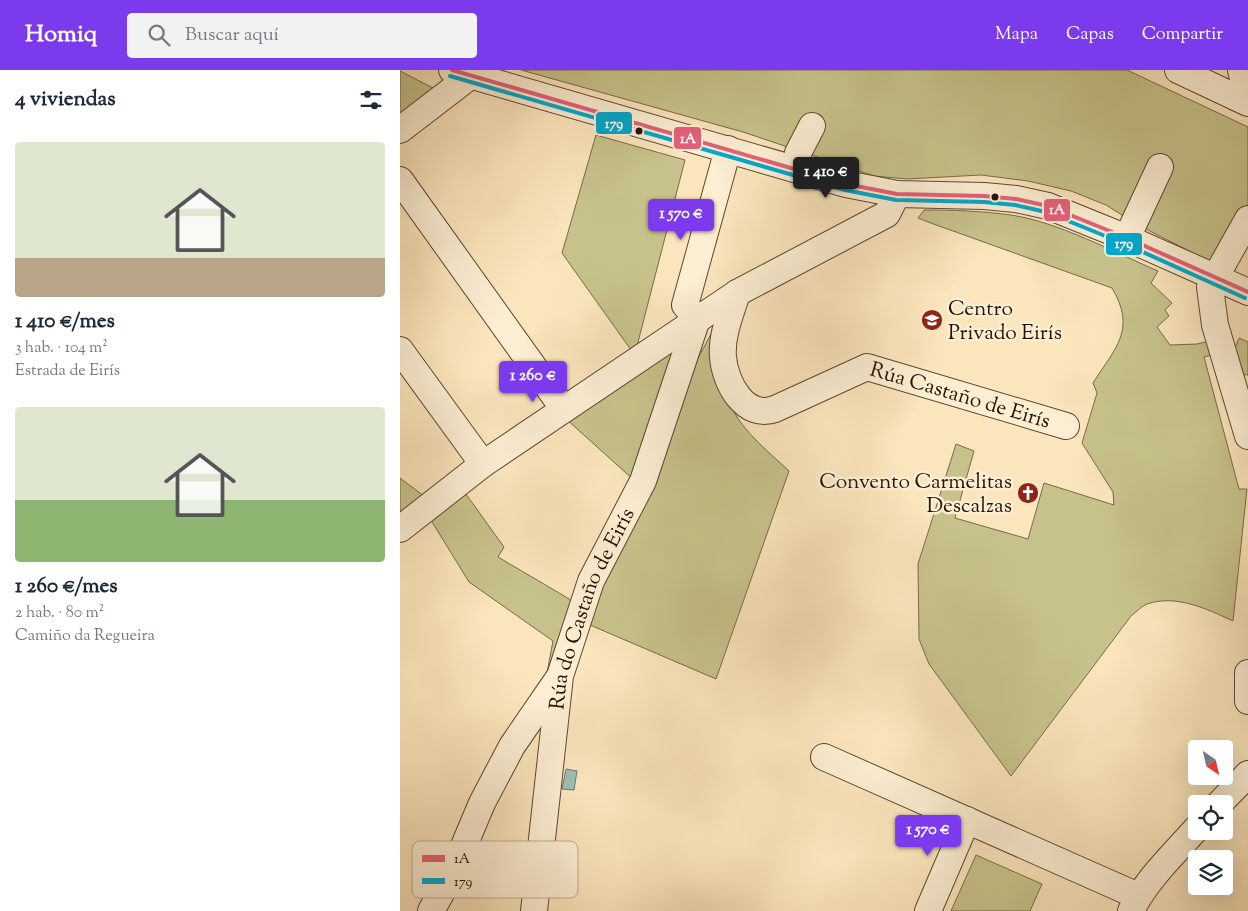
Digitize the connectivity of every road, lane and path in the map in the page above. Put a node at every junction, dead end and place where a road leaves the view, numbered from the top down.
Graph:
1 (1178, 70) edge
2 (1241, 70) edge
3 (457, 72) edge
4 (1248, 103) edge
5 (812, 126) dead end
6 (400, 130) edge
7 (728, 150) junction
8 (1160, 167) dead end
9 (796, 169) junction
10 (400, 180) edge
11 (897, 194) junction
12 (1248, 219) edge
13 (1127, 238) junction
14 (1215, 278) junction
15 (1248, 292) edge
16 (737, 293) junction
17 (697, 319) junction
18 (400, 350) edge
19 (562, 408) junction
20 (1066, 426) dead end
21 (1248, 436) edge
22 (483, 464) junction
23 (400, 529) edge
24 (1248, 673) edge
25 (560, 676) junction
26 (1248, 701) edge
27 (824, 756) dead end
28 (1248, 774) edge
29 (1228, 795) edge
30 (967, 820) junction
31 (1188, 839) edge
32 (465, 841) edge
33 (542, 841) edge
34 (438, 898) edge
35 (535, 898) edge
36 (1135, 904) edge
37 (431, 911) edge
38 (534, 911) edge
39 (928, 911) edge

1 - 4 street
2 - 4 street
3 - 6 street
3 - 7 street
5 - 9 street
7 - 9 street
7 - 17 street
8 - 13 street
9 - 11 street
10 - 19 street
11 - 13 street
11 - 16 street
12 - 14 street
13 - 14 street
14 - 15 street
14 - 21 street
16 - 17 street
16 - 20 street, Rúa Castaño de Eirís
17 - 19 street
17 - 25 street, Rúa do Castaño de Eirís
18 - 22 street
19 - 22 street
22 - 23 street
24 - 26 street
25 - 32 street
25 - 33 street, Rúa do Castaño de Eirís
27 - 30 street
28 - 29 street
30 - 36 street
30 - 39 street
31 - 36 street
34 - 37 street
35 - 38 street, Rúa do Castaño de Eirís

